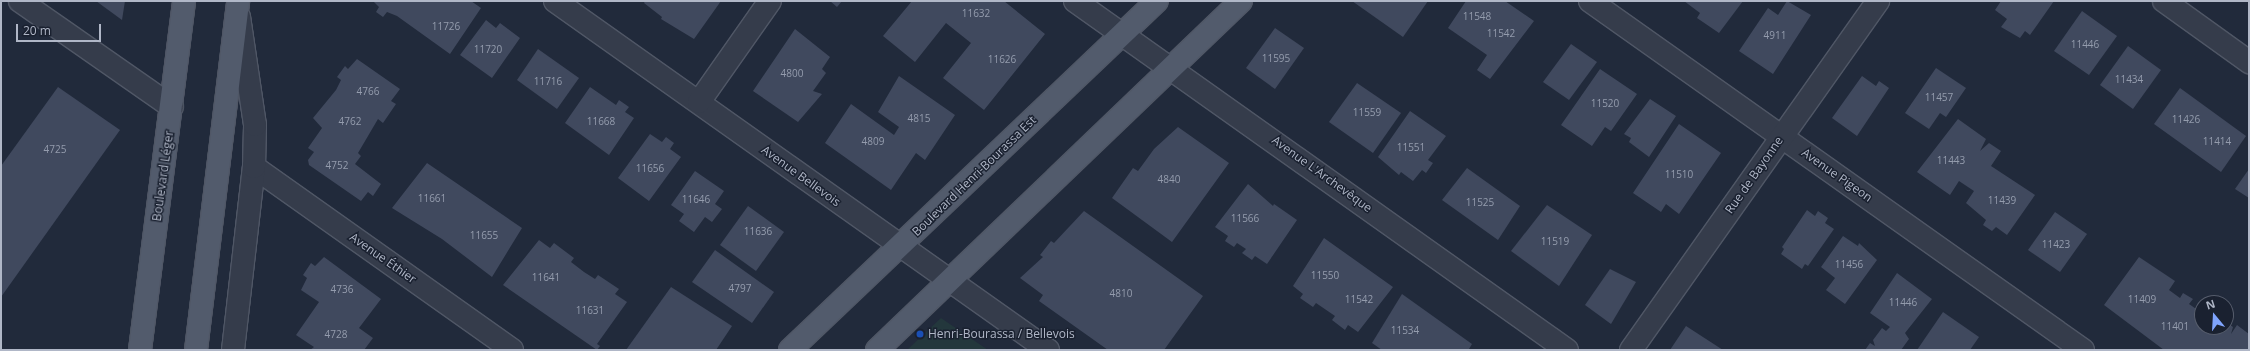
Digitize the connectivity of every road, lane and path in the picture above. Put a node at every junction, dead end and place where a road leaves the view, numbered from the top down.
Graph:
1 (20, 1) edge
2 (184, 1) edge
3 (555, 1) edge
4 (770, 1) edge
5 (1075, 1) edge
6 (1157, 1) edge
7 (1241, 1) edge
8 (1590, 1) edge
9 (1878, 1) edge
10 (2164, 1) edge
11 (238, 2) edge
12 (1123, 34) junction
13 (2249, 62) edge
14 (1172, 66) junction
15 (699, 102) junction
16 (172, 107) junction
17 (1782, 136) junction
18 (254, 167) junction
19 (899, 247) junction
20 (949, 281) junction
21 (140, 350) edge
22 (196, 350) edge
23 (233, 350) edge
24 (512, 350) edge
25 (790, 350) edge
26 (877, 350) edge
27 (1048, 350) edge
28 (1567, 350) edge
29 (1631, 350) edge
30 (2083, 350) edge

1 - 16 street
2 - 16 main road, Boulevard Léger
3 - 15 street, Avenue Bellevois
4 - 15 street
5 - 12 street, Avenue L'Archevêque
6 - 12 main road, Boulevard Henri-Bourassa Est
7 - 14 main road
8 - 17 street, Avenue Pigeon
9 - 17 street, Rue de Bayonne
10 - 13 street
11 - 18 street
11 - 22 main road
12 - 14 street, Avenue L'Archevêque
12 - 19 main road, Boulevard Henri-Bourassa Est
14 - 20 main road
14 - 28 street, Avenue L'Archevêque
15 - 19 street, Avenue Bellevois
16 - 21 main road, Boulevard Léger
17 - 29 street, Rue de Bayonne
17 - 30 street, Avenue Pigeon
18 - 23 street
18 - 24 street, Avenue Éthier
19 - 20 street, Avenue Bellevois
19 - 25 main road, Boulevard Henri-Bourassa Est
20 - 26 main road
20 - 27 street, Avenue Bellevois

